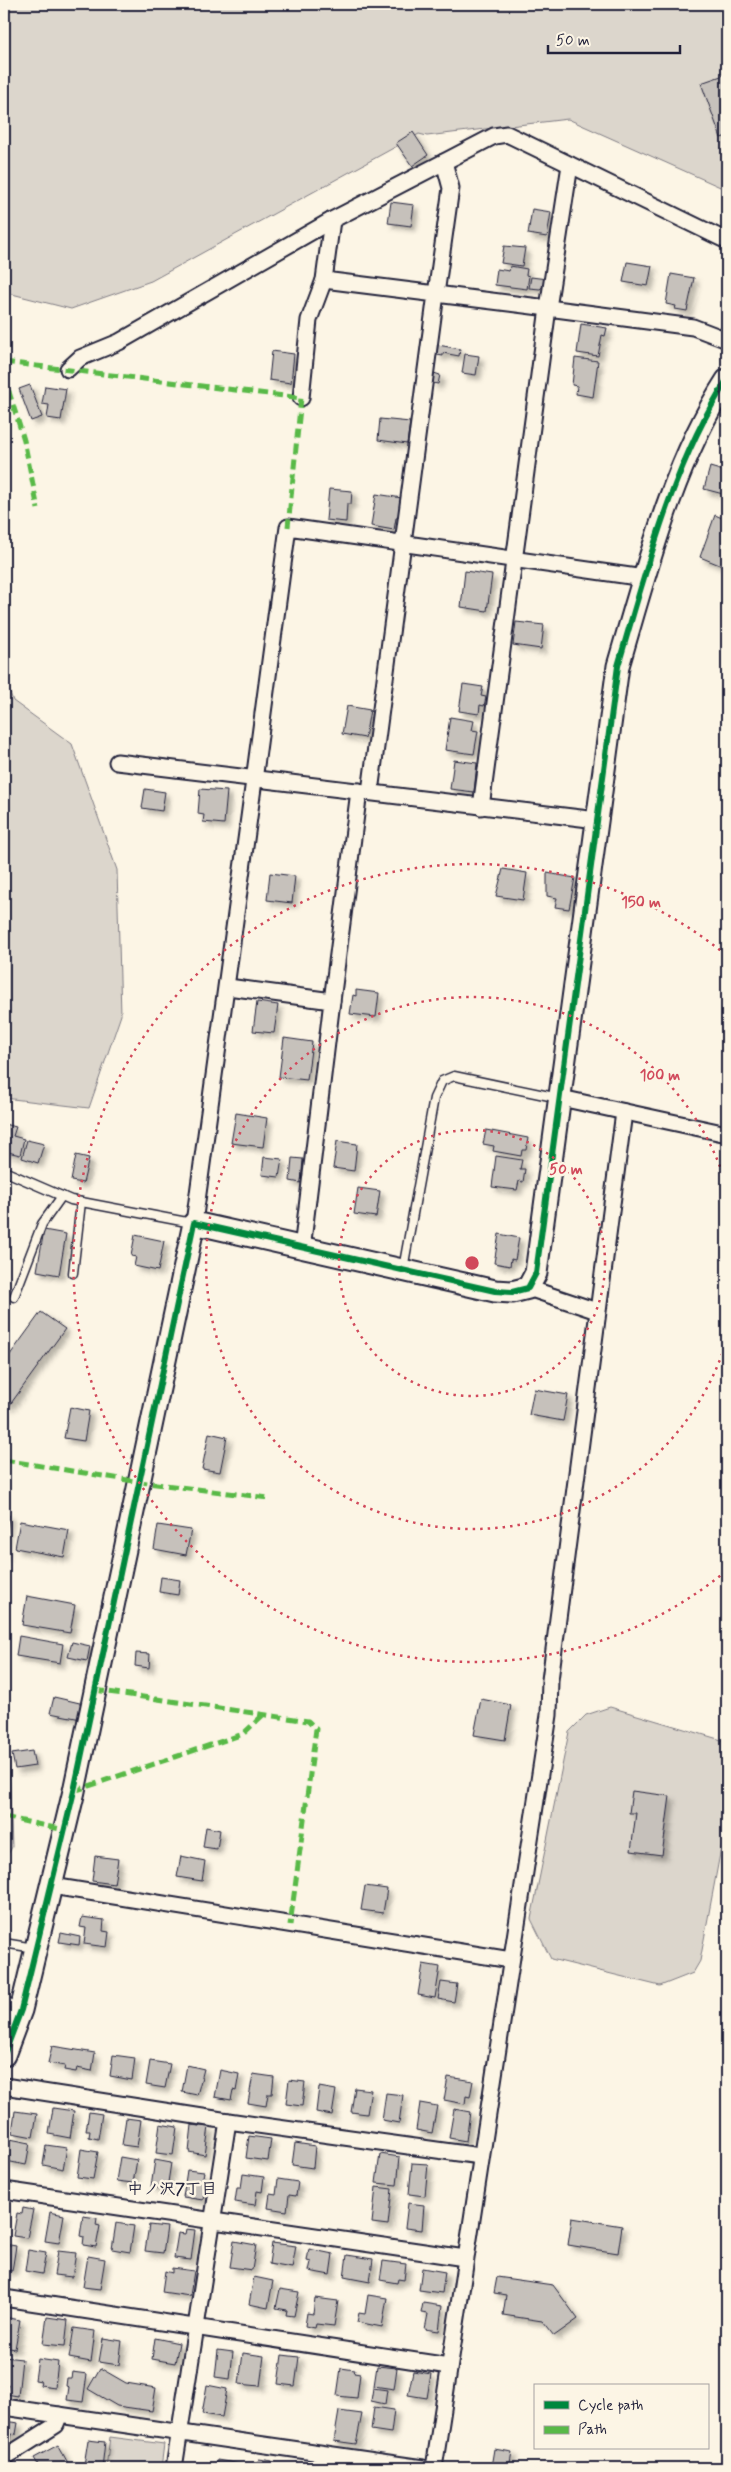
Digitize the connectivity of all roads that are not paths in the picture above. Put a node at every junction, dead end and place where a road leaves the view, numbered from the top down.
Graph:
1 (444, 162) junction
2 (570, 165) junction
3 (332, 220) junction
4 (727, 241) edge
5 (324, 280) junction
6 (436, 294) junction
7 (548, 308) junction
8 (727, 340) edge
9 (68, 369) dead end
10 (727, 380) edge
11 (301, 398) dead end
12 (403, 542) junction
13 (514, 558) junction
14 (644, 578) junction
15 (117, 762) dead end
16 (253, 778) junction
17 (365, 792) junction
18 (481, 807) junction
19 (597, 820) junction
20 (228, 987) junction
21 (332, 1002) junction
22 (561, 1098) junction
23 (624, 1112) junction
24 (727, 1134) edge
25 (4, 1172) edge
26 (62, 1196) junction
27 (81, 1202) junction
28 (194, 1223) junction
29 (302, 1249) junction
30 (403, 1271) junction
31 (73, 1273) dead end
32 (528, 1288) junction
33 (14, 1297) dead end
34 (597, 1310) junction
35 (52, 1886) junction
36 (4, 1944) edge
37 (36, 1949) junction
38 (511, 1960) junction
39 (12, 2005) edge
40 (4, 2055) edge
41 (4, 2086) edge
42 (228, 2121) junction
43 (480, 2156) junction
44 (4, 2190) edge
45 (212, 2222) junction
46 (465, 2258) junction
47 (4, 2298) edge
48 (196, 2328) junction
49 (449, 2366) junction
50 (4, 2407) edge
51 (60, 2415) junction
52 (180, 2433) junction
53 (4, 2458) edge
54 (174, 2468) edge
55 (423, 2468) edge
56 (434, 2468) edge

1 - 2 street
1 - 3 street
1 - 6 street
2 - 4 street
2 - 7 street
3 - 5 street
3 - 9 street
5 - 6 street
5 - 11 street
6 - 7 street
6 - 12 street
7 - 8 street
7 - 13 street
10 - 14 street
12 - 13 street
12 - 16 street
12 - 17 street
13 - 14 street
13 - 18 street
14 - 19 street
15 - 16 street
16 - 17 street
16 - 20 street
17 - 18 street
17 - 21 street
18 - 19 street
19 - 22 street
20 - 21 street
20 - 28 street
21 - 29 street
22 - 23 street
22 - 30 lane
22 - 32 street
23 - 24 street
23 - 34 street
25 - 26 lane
26 - 27 lane
26 - 33 lane
27 - 28 lane
27 - 31 lane
28 - 29 street
28 - 35 street
29 - 30 street
30 - 32 street
32 - 34 street
34 - 38 street
35 - 37 street
35 - 38 street
36 - 37 lane
37 - 39 street
38 - 43 street
39 - 40 street
41 - 42 street
42 - 43 street
42 - 45 street
43 - 46 street
44 - 45 street
45 - 46 street
45 - 48 street
46 - 49 street
47 - 48 street
48 - 49 street
48 - 52 street
49 - 56 street
50 - 51 street
51 - 52 street
51 - 53 street
52 - 54 street
52 - 55 street

